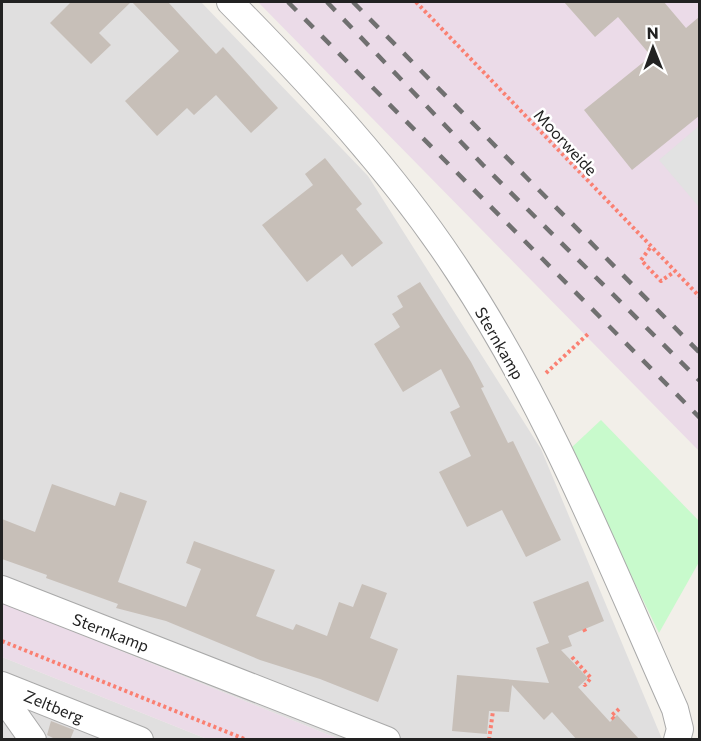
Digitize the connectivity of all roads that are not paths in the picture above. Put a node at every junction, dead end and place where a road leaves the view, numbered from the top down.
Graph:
1 (230, 2) edge
2 (2, 590) edge
3 (2, 685) edge
4 (2, 696) edge
5 (33, 740) edge
6 (140, 740) edge
7 (387, 740) edge
8 (677, 740) edge

1 - 8 street, Sternkamp
2 - 7 street, Sternkamp
3 - 6 street, Zeltberg
4 - 5 street, Zeltberg

